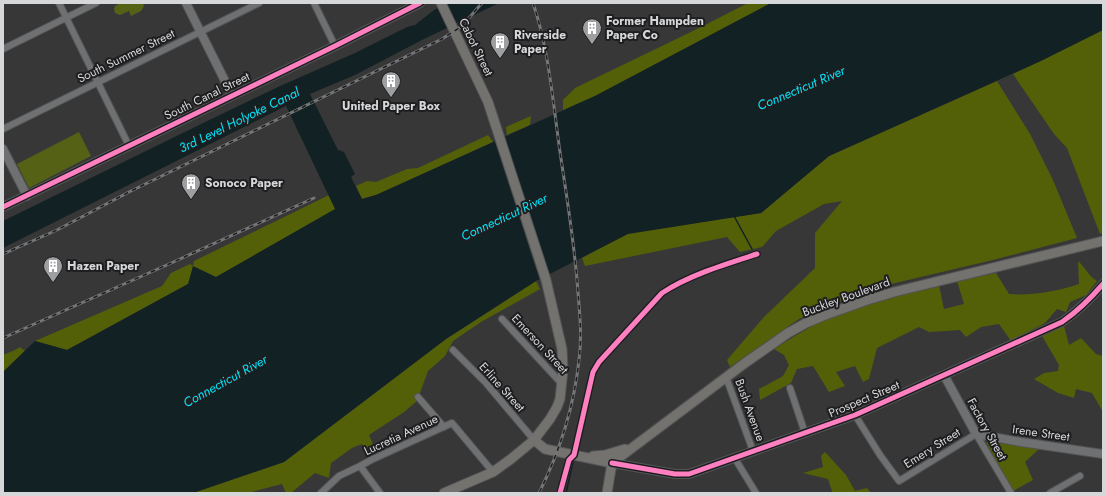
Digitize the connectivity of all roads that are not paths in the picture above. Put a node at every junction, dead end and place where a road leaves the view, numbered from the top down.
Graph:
1 (59, 3) edge
2 (96, 3) edge
3 (186, 3) edge
4 (259, 3) edge
5 (314, 3) edge
6 (420, 3) edge
7 (441, 3) edge
8 (66, 18) junction
9 (200, 32) junction
10 (334, 46) junction
11 (3, 49) edge
12 (98, 81) junction
13 (232, 95) junction
14 (3, 130) edge
15 (129, 146) junction
16 (3, 149) edge
17 (27, 196) junction
18 (3, 207) edge
19 (1103, 241) edge
20 (757, 254) dead end
21 (1103, 284) edge
22 (502, 319) dead end
23 (453, 350) dead end
24 (944, 375) junction
25 (726, 377) junction
26 (562, 384) junction
27 (790, 388) dead end
28 (418, 396) dead end
29 (854, 415) junction
30 (444, 427) junction
31 (805, 433) junction
32 (976, 434) junction
33 (534, 440) junction
34 (636, 445) junction
35 (753, 451) junction
36 (1103, 454) edge
37 (578, 456) junction
38 (734, 457) junction
39 (612, 462) junction
40 (360, 466) junction
41 (493, 472) junction
42 (1080, 476) dead end
43 (321, 493) edge
44 (380, 493) edge
45 (444, 493) edge
46 (560, 493) edge
47 (607, 493) edge
48 (756, 493) edge
49 (1011, 493) edge
50 (1050, 493) edge

1 - 8 street
2 - 8 street
3 - 9 street
4 - 9 street, South Summer Street
5 - 10 street
6 - 10 street, South Canal Street
7 - 26 main road, Cabot Street
8 - 11 street
8 - 12 street
9 - 12 street, South Summer Street
9 - 13 street
10 - 13 street, South Canal Street
12 - 14 street, South Summer Street
12 - 15 street
13 - 15 street, South Canal Street
15 - 17 street, South Canal Street
16 - 17 street
17 - 18 street, South Canal Street
19 - 25 main road, Buckley Boulevard
20 - 37 street
21 - 24 street, Prospect Street
22 - 26 street, Emerson Street
23 - 33 street, Erline Street
24 - 29 street, Prospect Street
24 - 32 street, Factory Street
25 - 34 main road, Buckley Boulevard
25 - 35 street, Bush Avenue
26 - 33 main road, Cabot Street
27 - 31 street
28 - 30 street
29 - 31 street, Prospect Street
29 - 32 street, Emery Street
30 - 40 street, Lucretia Avenue
30 - 41 street, Lucretia Avenue
31 - 35 street, Prospect Street
32 - 36 street, Irene Street
32 - 49 street, Factory Street
33 - 37 main road, Prospect Street
33 - 41 main road, Cabot Street
34 - 37 main road
34 - 39 main road, Buckley Boulevard
35 - 38 street, Prospect Street
37 - 39 main road, Prospect Street
37 - 46 street
38 - 39 street, Prospect Street
38 - 48 street
39 - 47 main road
40 - 43 street, Lucretia Avenue
40 - 44 street
41 - 45 main road, Cabot Street
42 - 50 street

